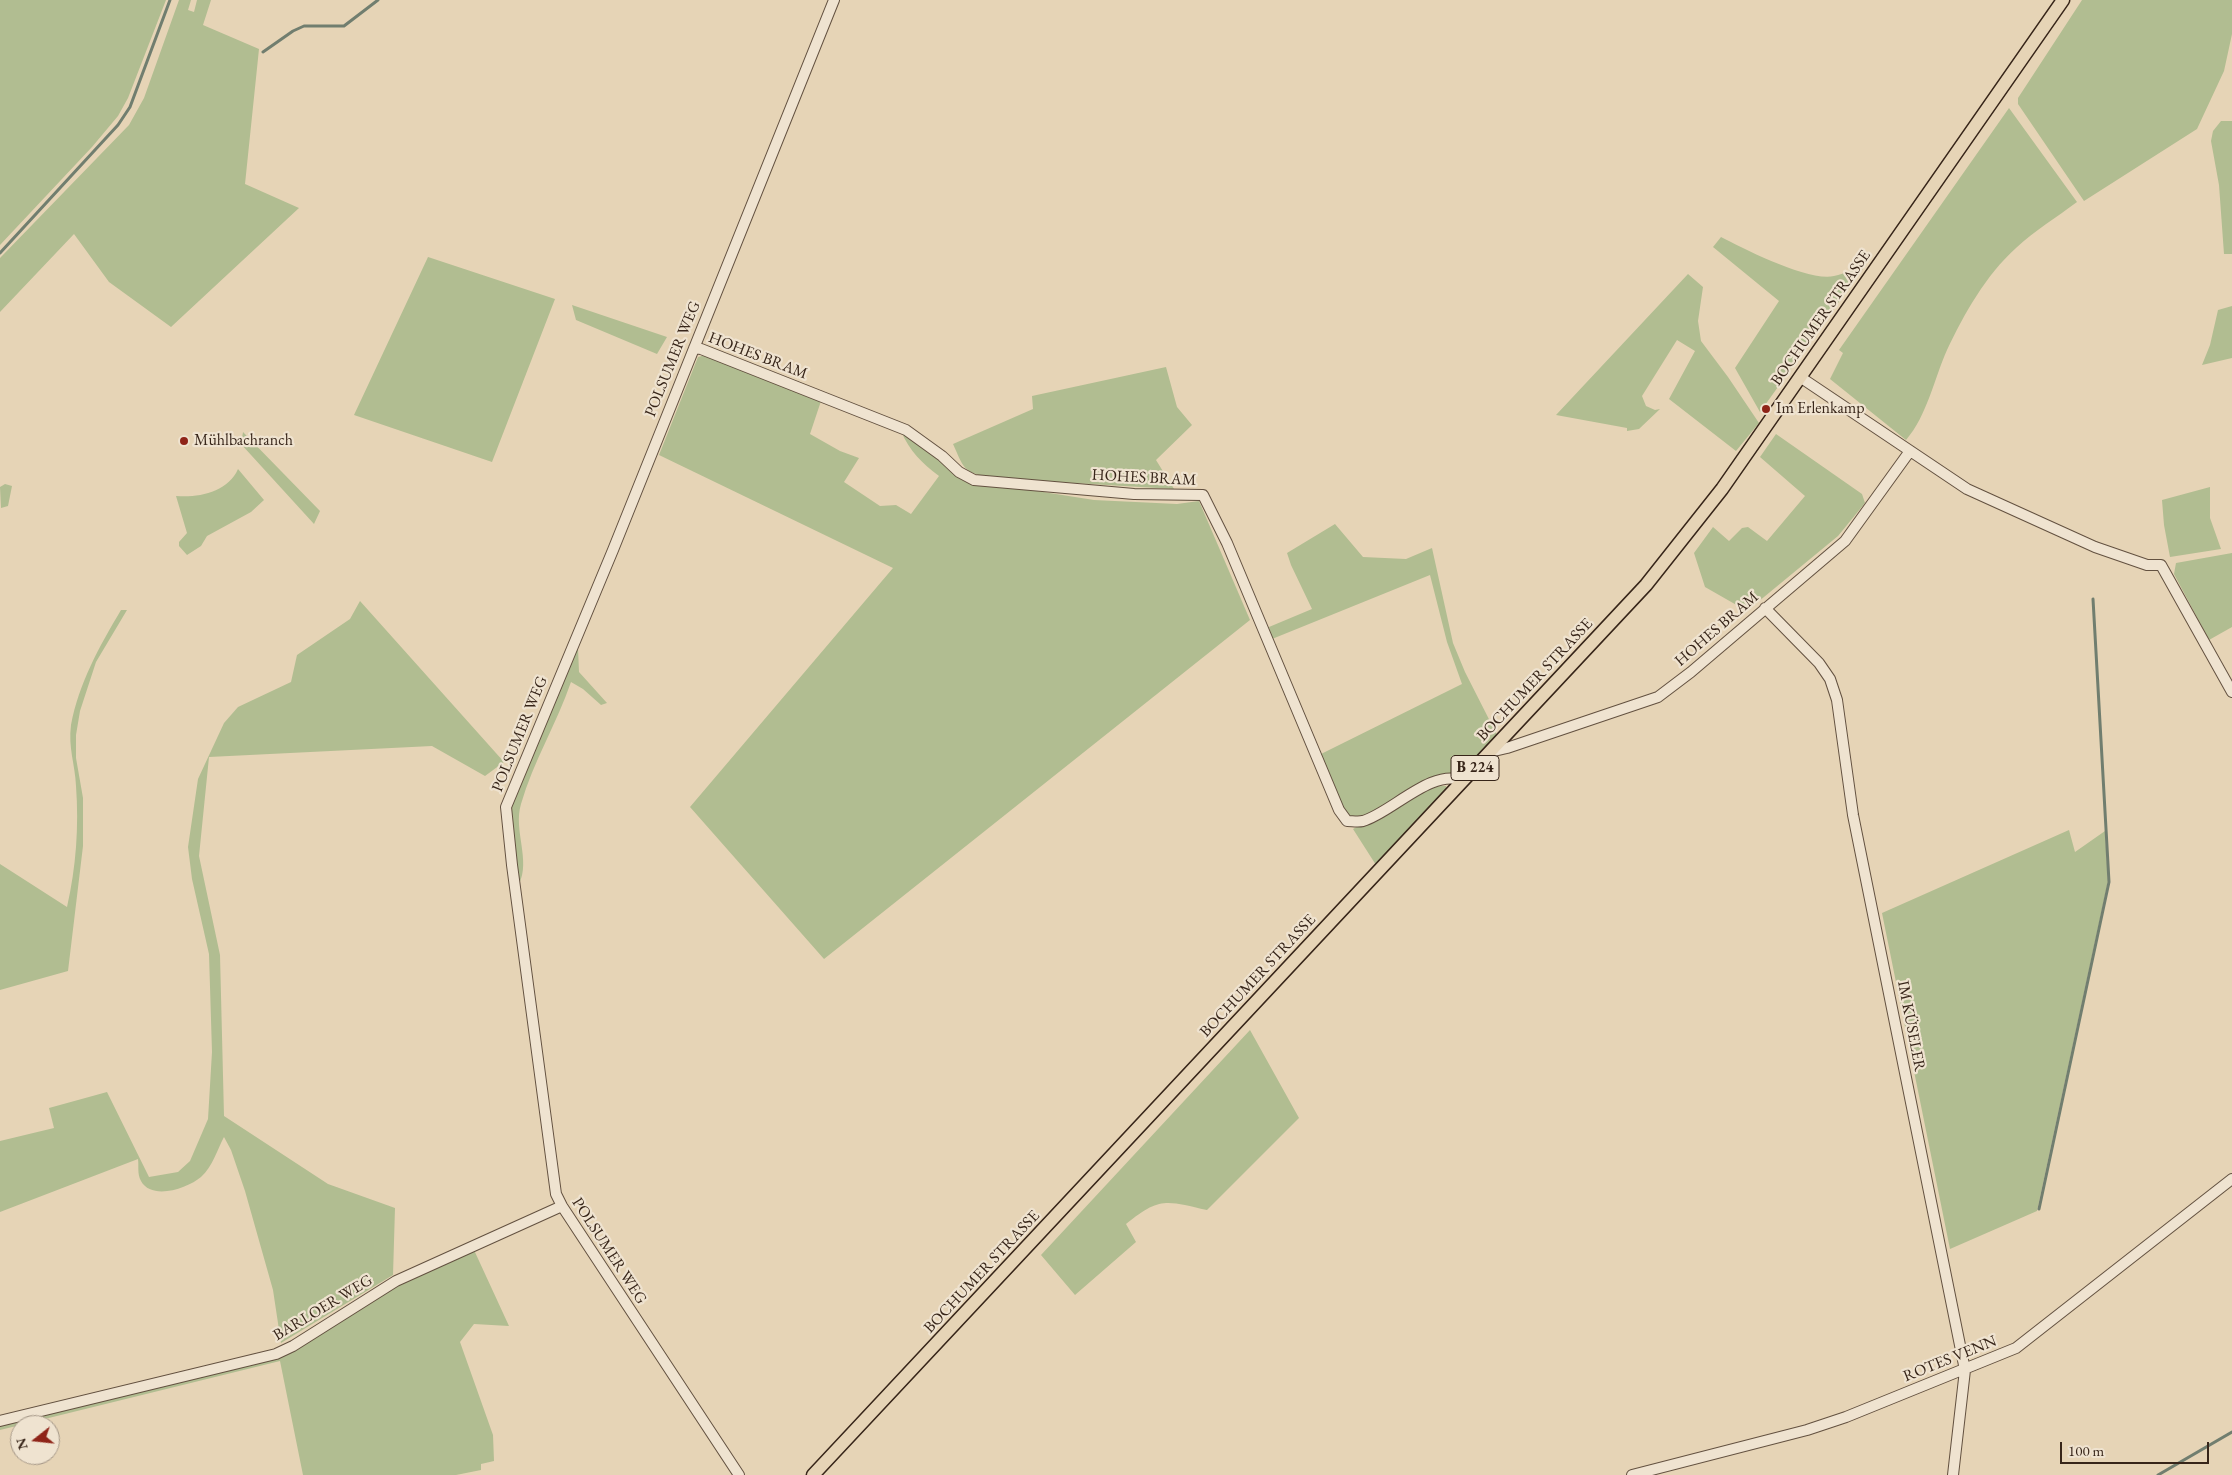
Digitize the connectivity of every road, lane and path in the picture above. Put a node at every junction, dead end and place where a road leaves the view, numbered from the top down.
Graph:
1 (834, 0) edge
2 (2063, 0) edge
3 (694, 348) junction
4 (1800, 377) junction
5 (1910, 451) junction
6 (1765, 608) junction
7 (2232, 692) edge
8 (1490, 752) junction
9 (1463, 781) junction
10 (2232, 1179) edge
11 (562, 1206) junction
12 (1965, 1370) junction
13 (0, 1422) edge
14 (739, 1475) edge
15 (813, 1475) edge
16 (1632, 1475) edge
17 (1953, 1475) edge

1 - 3 street, POLSUMER WEG
2 - 4 main road, BOCHUMER STRASSE / B 224
3 - 9 street, HOHES BRAM
3 - 11 street, POLSUMER WEG
4 - 5 street
4 - 8 main road, BOCHUMER STRASSE / B 224
5 - 6 street, HOHES BRAM
5 - 7 street
6 - 8 street, HOHES BRAM
6 - 12 street, IM KÜSELER
8 - 9 main road, BOCHUMER STRASSE / B 224
9 - 15 main road, BOCHUMER STRASSE / B 224
10 - 12 street, ROTES VENN
11 - 13 street, BARLOER WEG
11 - 14 street, POLSUMER WEG
12 - 16 street, ROTES VENN
12 - 17 street, IM KÜSELER

